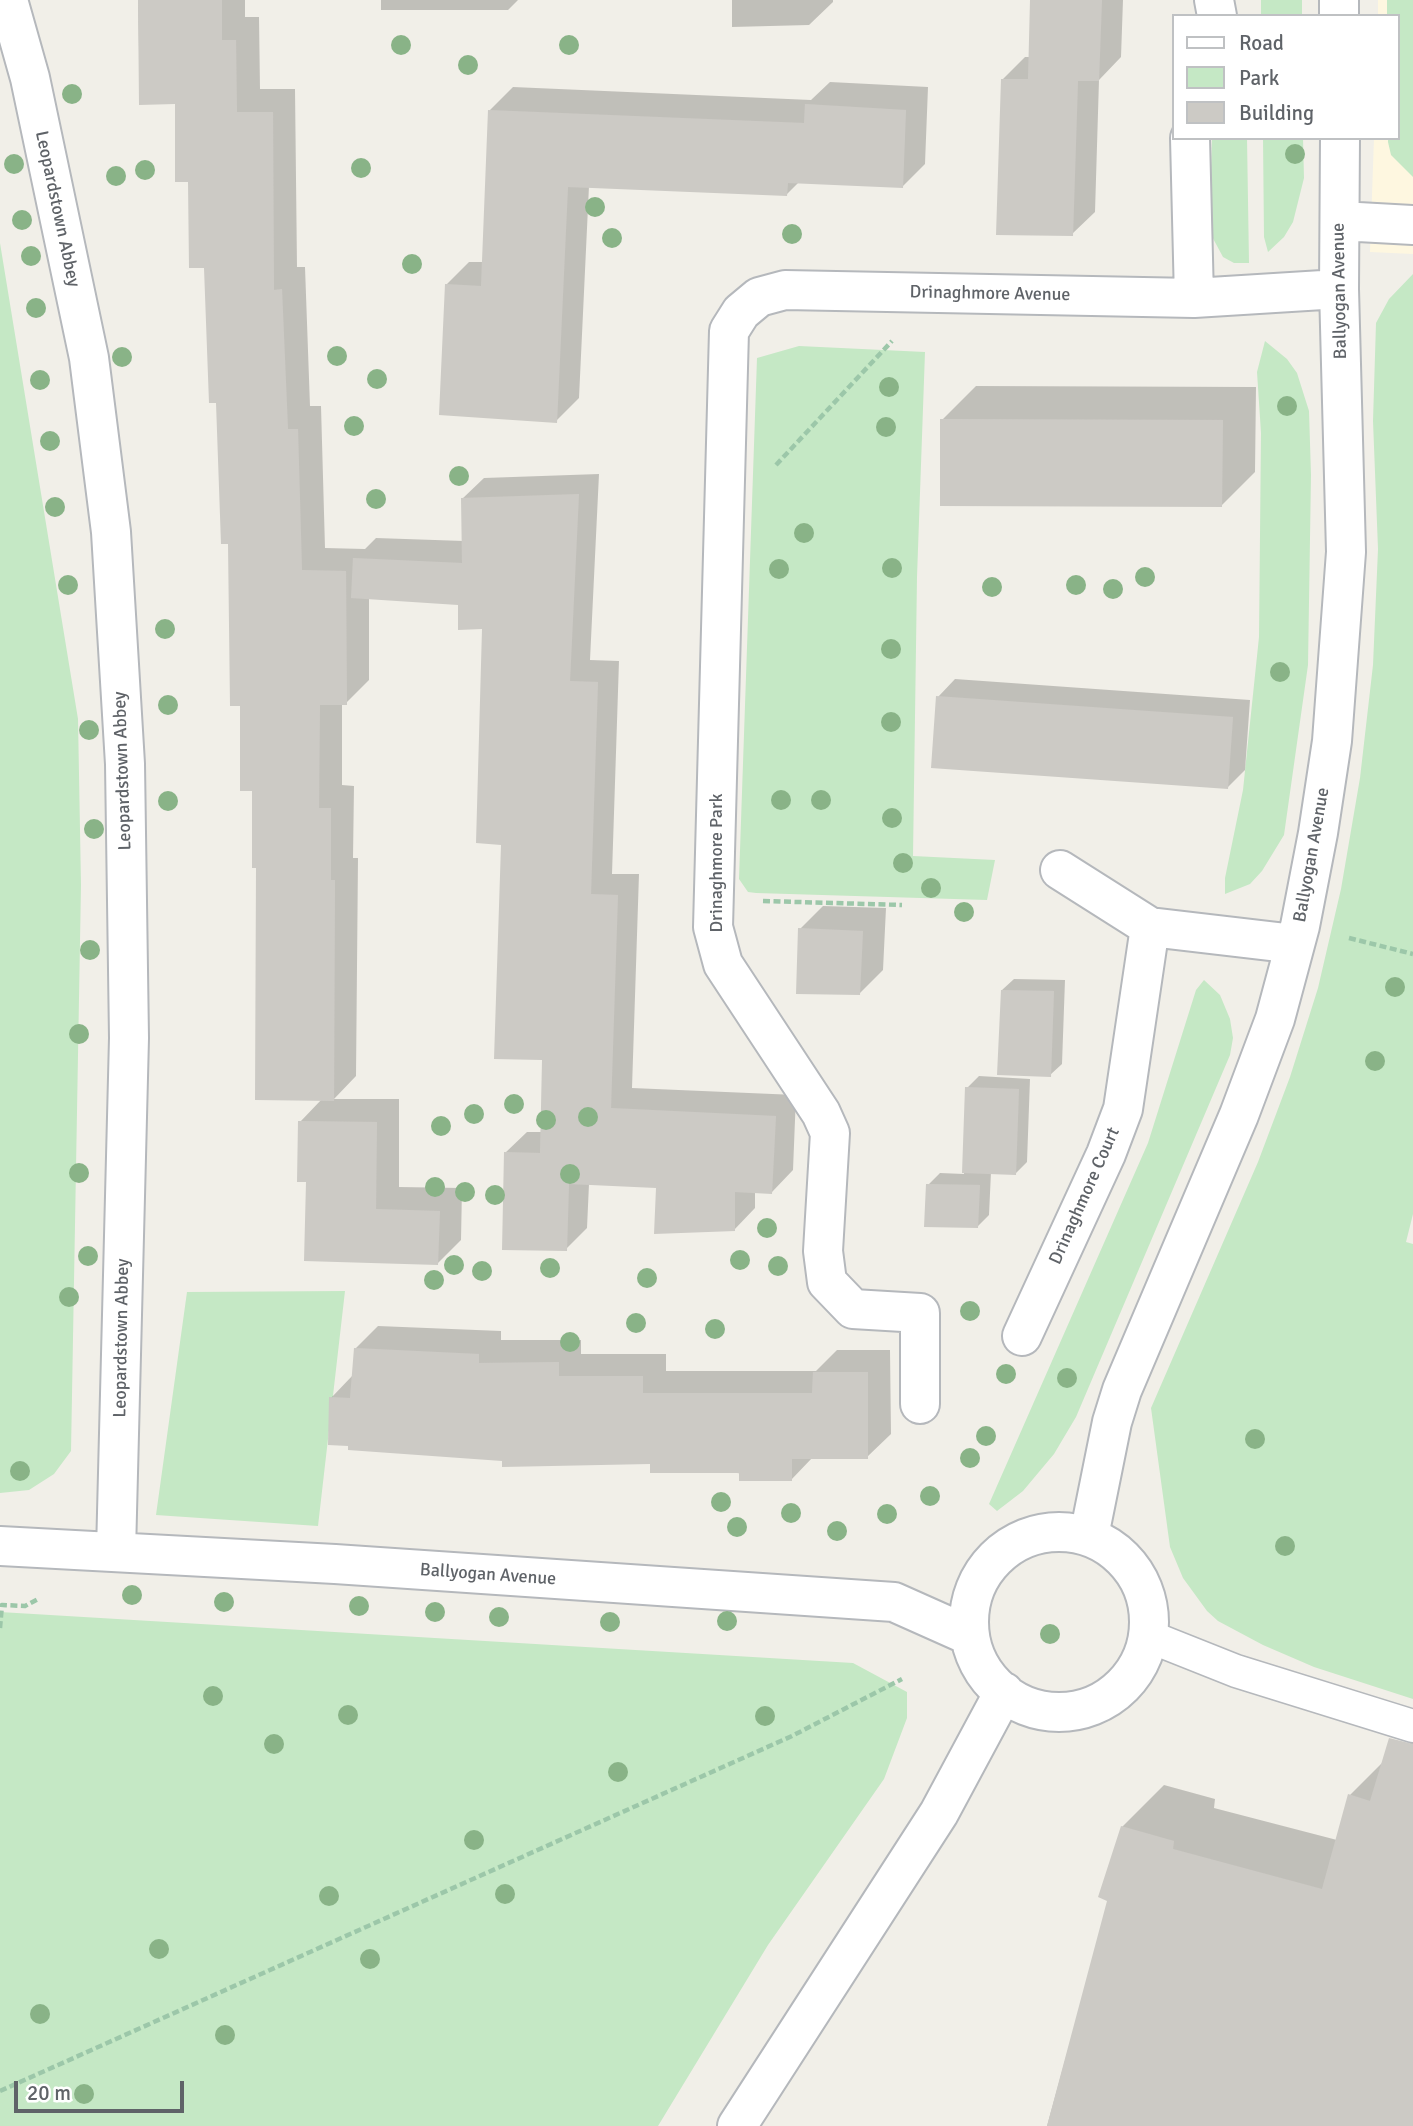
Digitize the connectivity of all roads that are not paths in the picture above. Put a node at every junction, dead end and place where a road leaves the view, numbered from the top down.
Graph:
1 (8, 0) edge
2 (1190, 140) edge
3 (1339, 140) edge
4 (1340, 221) junction
5 (1413, 225) edge
6 (1339, 289) junction
7 (785, 290) joint
8 (1194, 298) junction
9 (1060, 870) dead end
10 (1150, 927) junction
11 (1298, 935) junction
12 (1022, 1336) dead end
13 (920, 1404) dead end
14 (1089, 1536) junction
15 (0, 1546) edge
16 (117, 1552) junction
17 (968, 1635) junction
18 (1148, 1636) junction
19 (1004, 1692) junction
20 (1413, 1726) edge
21 (737, 2126) edge

1 - 16 street, Leopardstown Abbey
2 - 8 street
3 - 4 street, Ballyogan Avenue
4 - 5 street
4 - 6 street, Ballyogan Avenue
6 - 8 street, Drinaghmore Avenue
6 - 11 street, Ballyogan Avenue
7 - 8 street, Drinaghmore Avenue
7 - 13 street, Drinaghmore Park
9 - 10 street
10 - 11 street
10 - 12 street, Drinaghmore Court
11 - 14 street, Ballyogan Avenue
14 - 17 street
14 - 18 street
15 - 16 street, Ballyogan Avenue
16 - 17 street, Ballyogan Avenue
17 - 19 street
18 - 19 street
18 - 20 lane
19 - 21 street

